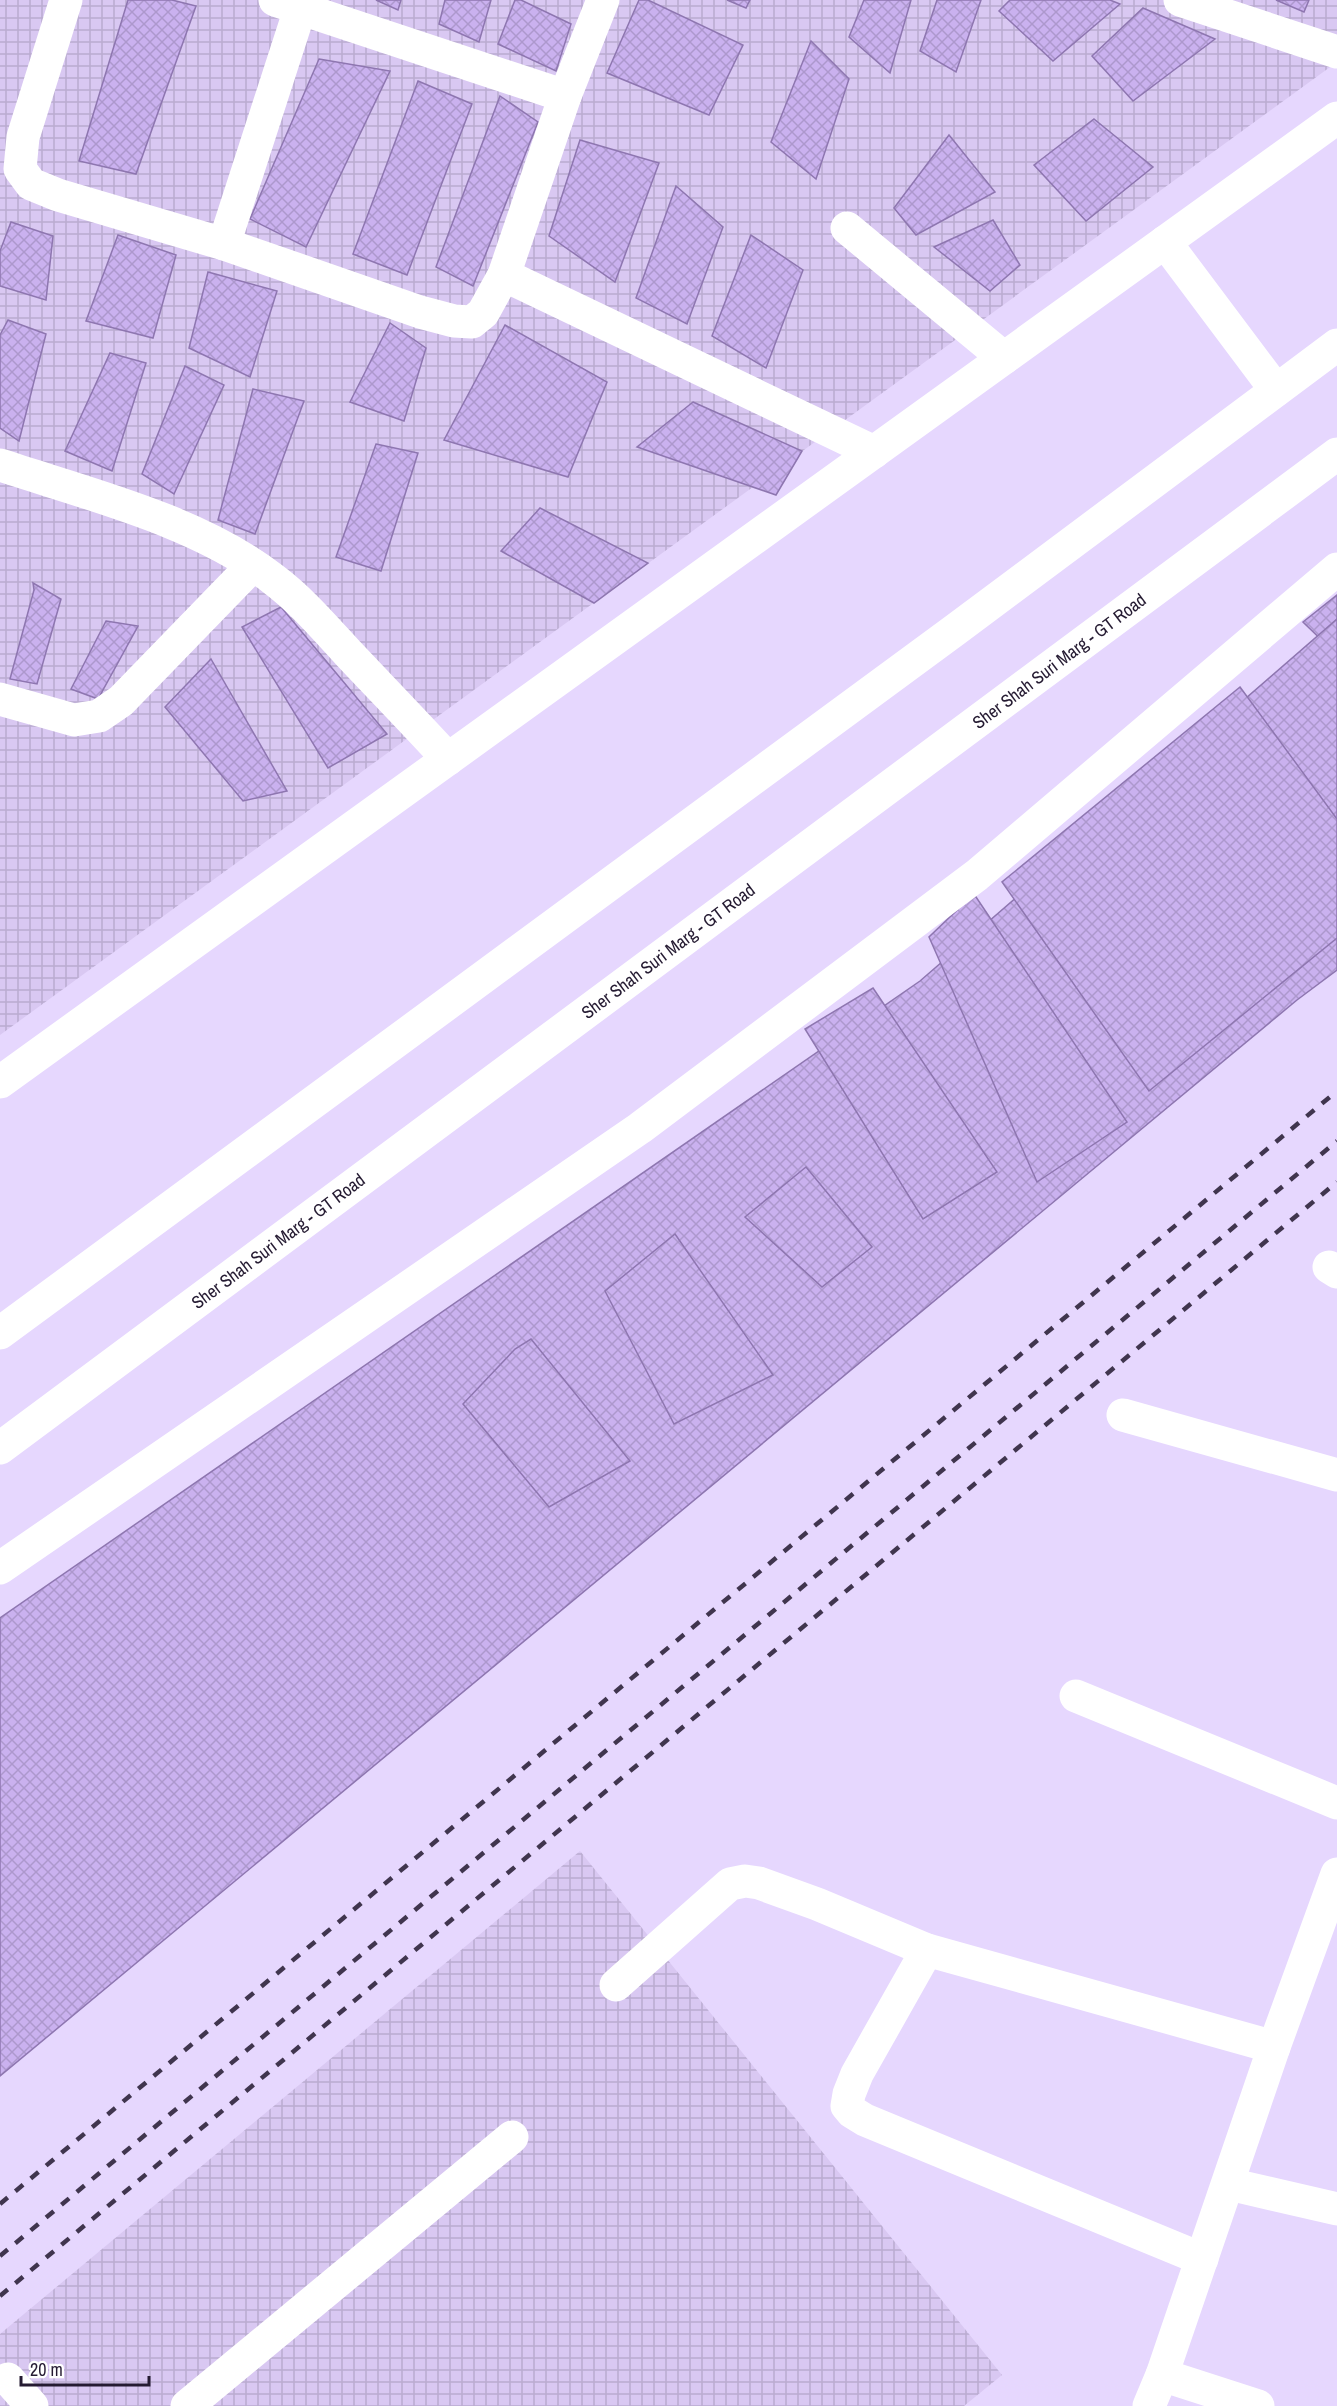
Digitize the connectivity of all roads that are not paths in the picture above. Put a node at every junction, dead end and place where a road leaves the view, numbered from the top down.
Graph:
1 (66, 0) edge
2 (603, 0) edge
3 (1180, 0) edge
4 (293, 3) edge
5 (1337, 52) edge
6 (565, 96) junction
7 (1337, 118) edge
8 (847, 228) dead end
9 (1165, 242) junction
10 (224, 244) junction
11 (504, 275) junction
12 (1337, 345) edge
13 (1004, 358) junction
14 (1276, 390) junction
15 (874, 452) junction
16 (1337, 454) edge
17 (0, 465) edge
18 (253, 565) junction
19 (1337, 568) edge
20 (0, 699) edge
21 (448, 759) junction
22 (0, 1082) edge
23 (0, 1333) edge
24 (1123, 1415) dead end
25 (0, 1448) edge
26 (1337, 1475) edge
27 (0, 1568) edge
28 (1076, 1696) dead end
29 (1337, 1803) edge
30 (1337, 1874) edge
31 (927, 1950) junction
32 (616, 1985) dead end
33 (1274, 2047) junction
34 (513, 2137) dead end
35 (1229, 2184) junction
36 (1337, 2209) edge
37 (1202, 2259) junction
38 (1162, 2375) junction
39 (8, 2379) dead end
40 (32, 2406) edge
41 (187, 2406) edge
42 (1149, 2406) edge
43 (1258, 2406) edge

1 - 10 street
2 - 6 street
3 - 5 street
4 - 6 street
4 - 10 street
6 - 11 street
7 - 9 street
8 - 13 street
9 - 13 street
9 - 14 street
10 - 11 street
11 - 15 street
12 - 14 street
13 - 15 street
14 - 23 street
15 - 21 street
16 - 25 street, Sher Shah Suri Marg - GT Road
17 - 18 street
18 - 20 street
18 - 21 street
19 - 27 street
21 - 22 street
24 - 26 street
28 - 29 street
30 - 33 street
31 - 32 street
31 - 33 street
31 - 37 street
33 - 35 street
34 - 41 street
35 - 36 street
35 - 37 street
37 - 38 street
38 - 42 street
38 - 43 street
39 - 40 street

